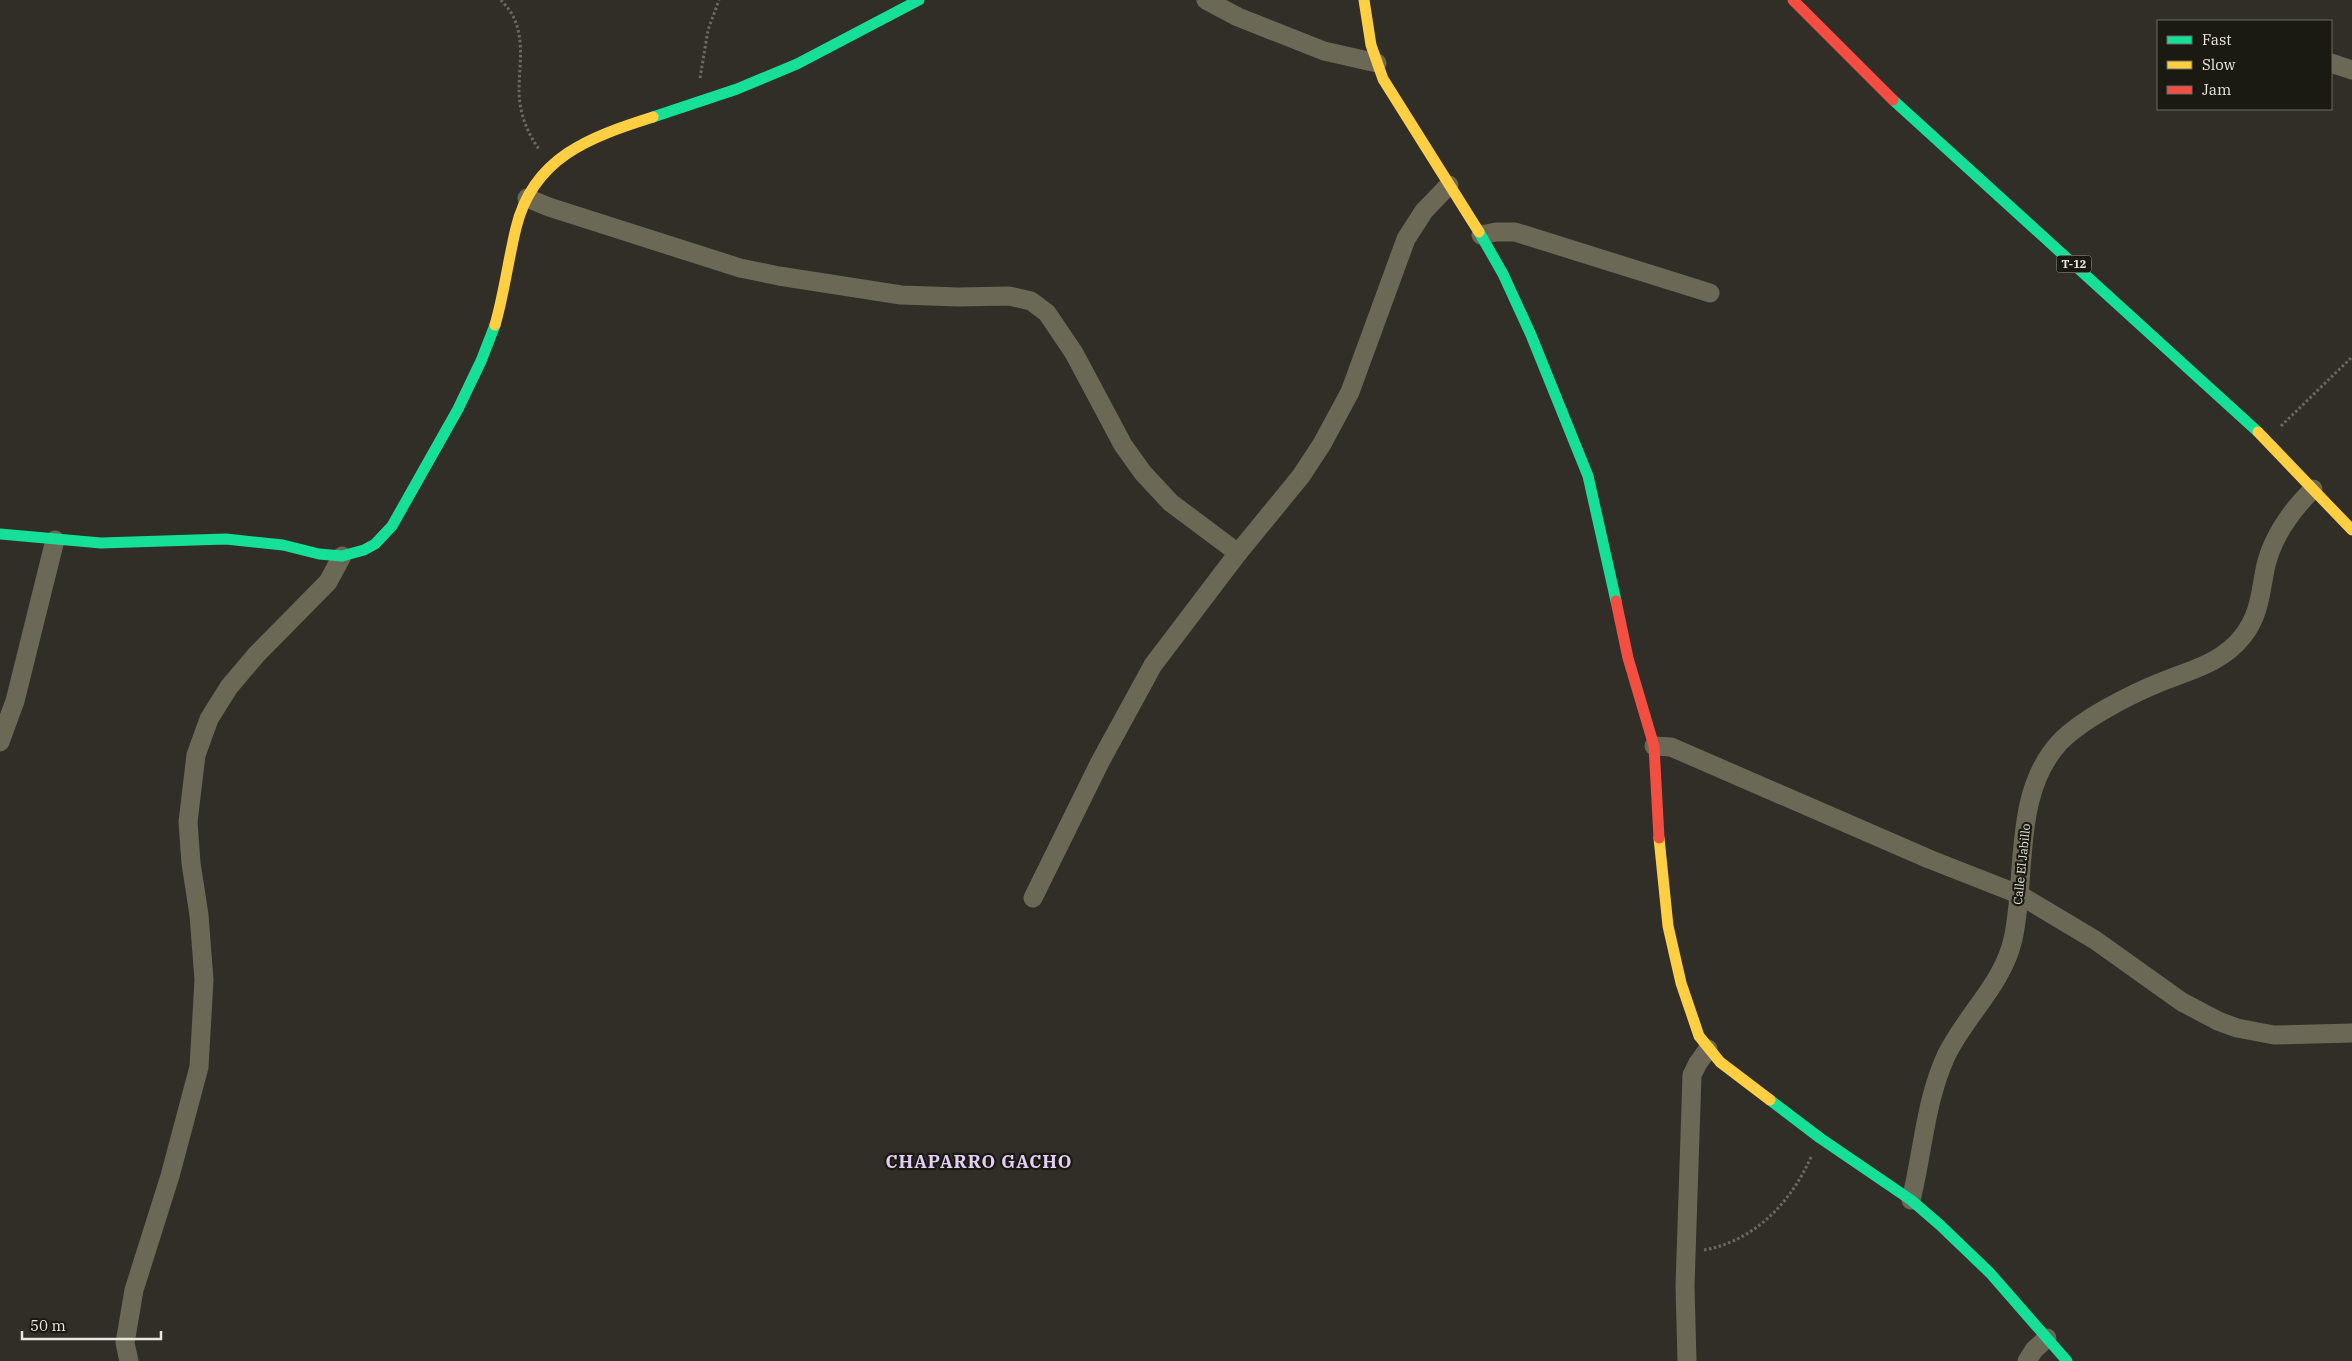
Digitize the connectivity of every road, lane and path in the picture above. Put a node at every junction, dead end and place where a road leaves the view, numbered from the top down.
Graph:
1 (501, 0) edge
2 (719, 0) edge
3 (919, 0) edge
4 (1206, 0) edge
5 (1364, 0) edge
6 (1793, 0) edge
7 (1376, 62) junction
8 (2332, 63) edge
9 (2352, 70) edge
10 (701, 101) junction
11 (552, 164) junction
12 (1449, 185) junction
13 (526, 198) junction
14 (1481, 235) junction
15 (1710, 293) dead end
16 (2352, 357) edge
17 (2267, 440) junction
18 (2313, 489) junction
19 (2352, 530) edge
20 (0, 534) edge
21 (55, 540) junction
22 (1238, 553) junction
23 (342, 556) junction
24 (0, 742) edge
25 (1654, 746) junction
26 (2018, 894) junction
27 (1033, 898) dead end
28 (2352, 1033) edge
29 (1708, 1050) junction
30 (1820, 1138) junction
31 (1911, 1200) junction
32 (1686, 1252) junction
33 (2047, 1338) junction
34 (128, 1361) edge
35 (1687, 1361) edge
36 (2027, 1361) edge
37 (2067, 1361) edge

1 - 11 path
2 - 10 path
3 - 10 main road
4 - 7 street
5 - 7 main road
6 - 17 main road, T-12
7 - 12 main road
8 - 9 street
10 - 11 main road
11 - 13 main road
12 - 14 main road
12 - 22 street
13 - 22 street
13 - 23 main road
14 - 15 street
14 - 25 main road
16 - 17 path
17 - 18 main road, T-12
18 - 19 main road, T-12
18 - 26 street, Calle El Jabillo
20 - 21 main road
21 - 23 main road
21 - 24 street
22 - 27 street
23 - 34 street
25 - 26 street
25 - 29 main road
26 - 28 street
26 - 31 street, Calle El Jabillo
29 - 30 main road
29 - 32 street
30 - 31 main road
30 - 32 path
31 - 33 main road
32 - 35 street
33 - 36 street
33 - 37 main road

